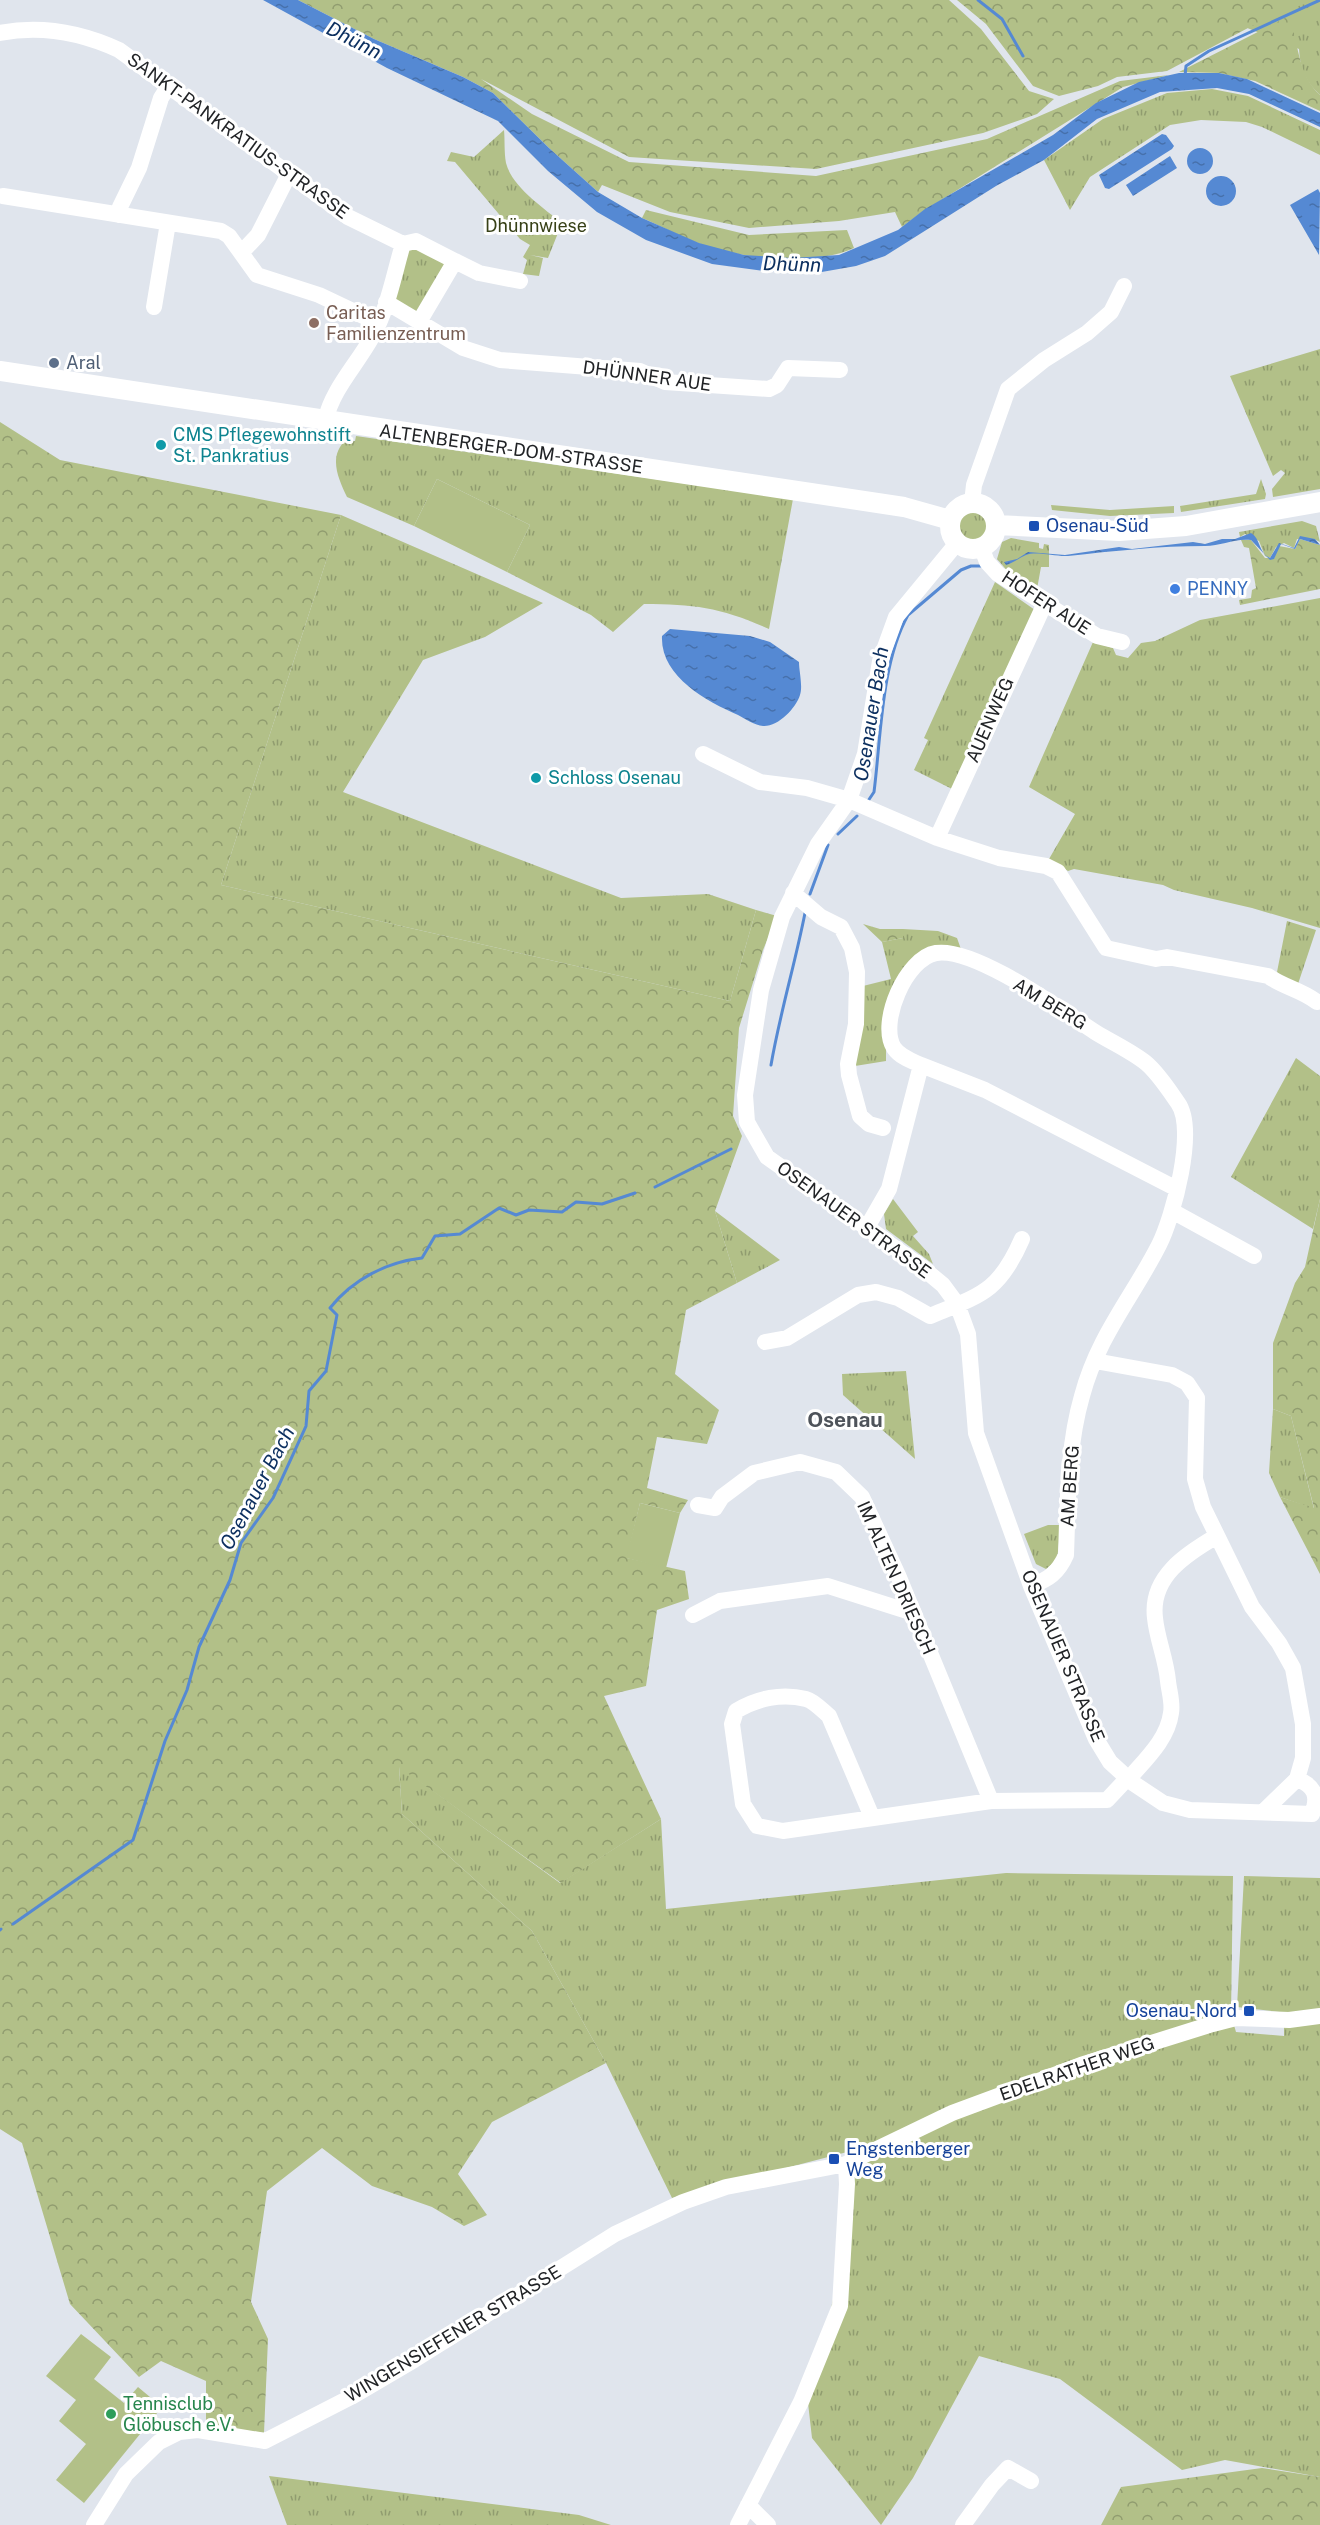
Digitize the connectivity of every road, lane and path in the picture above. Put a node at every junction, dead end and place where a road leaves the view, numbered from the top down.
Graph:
1 (0, 33) edge
2 (168, 87) junction
3 (288, 176) junction
4 (1, 194) edge
5 (119, 215) junction
6 (168, 223) junction
7 (402, 244) junction
8 (242, 252) junction
9 (455, 261) junction
10 (520, 281) dead end
11 (1124, 286) dead end
12 (386, 302) junction
13 (154, 307) dead end
14 (419, 322) junction
15 (378, 323) junction
16 (840, 370) dead end
17 (0, 371) edge
18 (324, 421) junction
19 (1320, 502) edge
20 (972, 503) junction
21 (950, 520) junction
22 (996, 525) junction
23 (957, 543) junction
24 (982, 549) junction
25 (1045, 603) junction
26 (1122, 642) dead end
27 (703, 754) dead end
28 (849, 800) junction
29 (937, 838) junction
30 (793, 893) junction
31 (1317, 1002) dead end
32 (921, 1065) junction
33 (883, 1128) dead end
34 (1177, 1189) junction
35 (1172, 1211) junction
36 (866, 1229) junction
37 (1022, 1239) dead end
38 (1254, 1256) dead end
39 (957, 1304) junction
40 (765, 1342) dead end
41 (1095, 1360) junction
42 (698, 1505) dead end
43 (1217, 1536) junction
44 (1031, 1586) junction
45 (913, 1613) junction
46 (693, 1615) dead end
47 (1128, 1779) junction
48 (1297, 1779) junction
49 (991, 1801) junction
50 (1263, 1812) junction
51 (872, 1817) junction
52 (1320, 2016) edge
53 (846, 2164) junction
54 (1031, 2481) dead end
55 (748, 2505) junction
56 (94, 2525) edge
57 (738, 2525) edge
58 (768, 2525) edge
59 (963, 2525) edge

1 - 2 street, SANKT-PANKRATIUS-STRASSE
2 - 3 street, SANKT-PANKRATIUS-STRASSE
2 - 5 street
3 - 7 street, SANKT-PANKRATIUS-STRASSE
3 - 8 street
4 - 5 street
5 - 6 street
6 - 8 street
6 - 13 street
7 - 9 street, SANKT-PANKRATIUS-STRASSE
7 - 12 street
8 - 15 street
9 - 10 street, SANKT-PANKRATIUS-STRASSE
9 - 14 street
11 - 20 street
12 - 14 street, DHÜNNER AUE
12 - 15 street
14 - 16 street, DHÜNNER AUE
15 - 18 street
17 - 18 main road, ALTENBERGER-DOM-STRASSE
18 - 21 main road, ALTENBERGER-DOM-STRASSE
19 - 22 main road
20 - 21 main road
20 - 22 main road
21 - 23 main road
22 - 24 main road
23 - 24 main road
23 - 28 street, OSENAUER STRASSE
24 - 25 street, HOFER AUE
25 - 26 street, HOFER AUE
25 - 29 street, AUENWEG
27 - 28 street
28 - 29 street
28 - 30 street, OSENAUER STRASSE
29 - 31 street
30 - 33 street
30 - 36 street, OSENAUER STRASSE
32 - 34 street, AM BERG
32 - 34 street, AM BERG
32 - 36 street
34 - 35 street, AM BERG
35 - 38 street
35 - 41 street, AM BERG
36 - 39 street, OSENAUER STRASSE
37 - 39 street
39 - 40 street
39 - 44 street, OSENAUER STRASSE
41 - 43 street
41 - 44 street, AM BERG
42 - 45 street, IM ALTEN DRIESCH
43 - 47 street
43 - 48 street
44 - 47 street, OSENAUER STRASSE
45 - 46 street
45 - 49 street, IM ALTEN DRIESCH
47 - 49 street
47 - 50 street, OSENAUER STRASSE
48 - 50 street
48 - 50 street, OSENAUER STRASSE
49 - 51 street
51 - 51 street
52 - 53 street, EDELRATHER WEG
53 - 55 street
53 - 56 street, WINGENSIEFENER STRASSE
54 - 59 street
55 - 57 street
55 - 58 street

